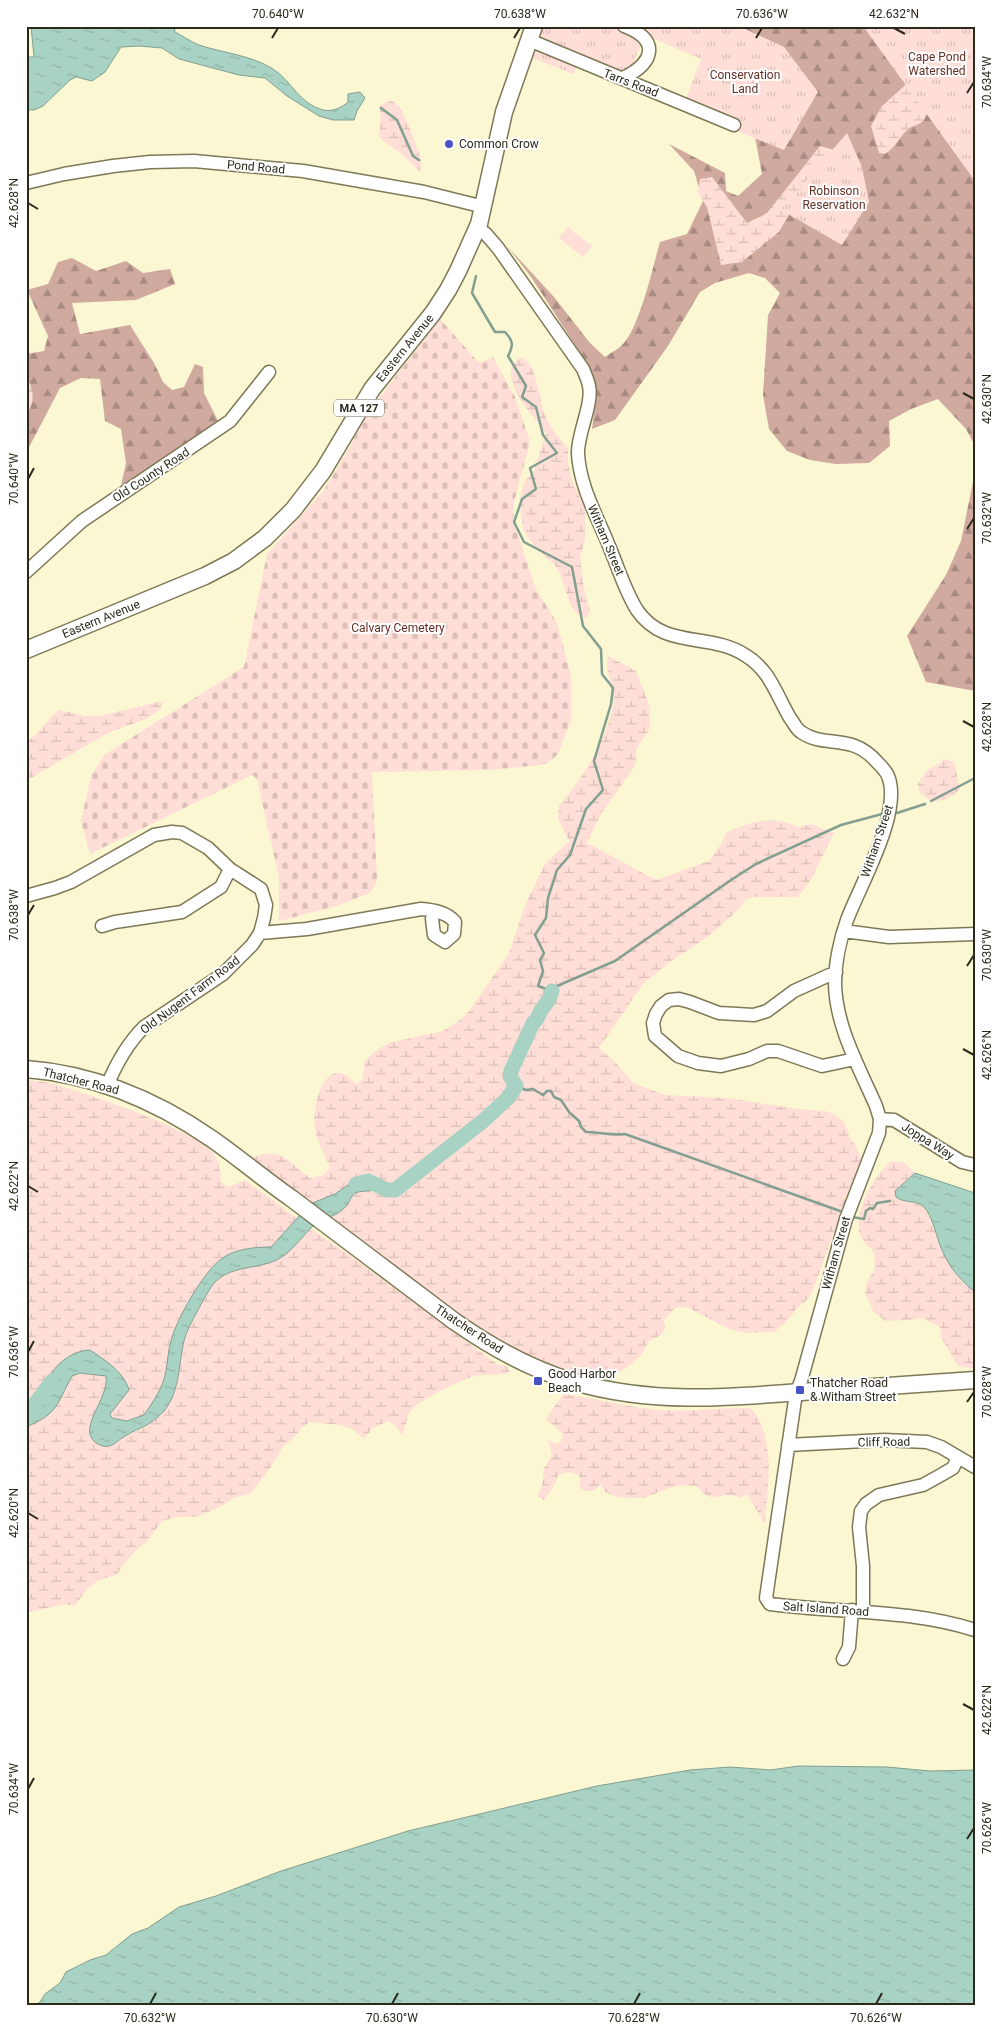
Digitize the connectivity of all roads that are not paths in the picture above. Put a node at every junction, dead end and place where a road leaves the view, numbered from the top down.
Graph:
1 (624, 26) edge
2 (531, 33) edge
3 (623, 78) junction
4 (734, 125) dead end
5 (26, 183) edge
6 (484, 207) junction
7 (477, 229) junction
8 (269, 372) dead end
9 (26, 572) edge
10 (26, 650) edge
11 (230, 869) junction
12 (26, 896) edge
13 (434, 911) dead end
14 (102, 926) dead end
15 (844, 931) junction
16 (260, 933) junction
17 (975, 934) edge
18 (836, 972) junction
19 (855, 1059) junction
20 (26, 1069) edge
21 (107, 1086) junction
22 (880, 1119) junction
23 (975, 1165) edge
24 (975, 1380) edge
25 (796, 1392) junction
26 (788, 1445) junction
27 (958, 1457) junction
28 (975, 1467) edge
29 (858, 1611) junction
30 (975, 1630) edge
31 (843, 1659) dead end

1 - 3 street
2 - 3 street, Tarrs Road
2 - 6 main road, Eastern Avenue / MA 127
3 - 4 street, Tarrs Road
5 - 6 street, Pond Road
6 - 7 main road, Eastern Avenue / MA 127
7 - 10 main road, Eastern Avenue / MA 127
7 - 15 street, Witham Street
8 - 9 street, Old County Road
11 - 12 street, Old Nugent Farm Road
11 - 14 street
11 - 16 street, Old Nugent Farm Road
13 - 16 street
15 - 17 street
15 - 18 street, Witham Street
16 - 21 street, Old Nugent Farm Road
18 - 19 street, Witham Street
18 - 19 street
19 - 22 street, Witham Street
20 - 21 main road, Thatcher Road
21 - 25 main road, Thatcher Road
22 - 23 street, Joppa Way
22 - 25 street, Witham Street
24 - 25 main road, Thatcher Road
25 - 26 street, Salt Island Road
26 - 27 street, Cliff Road
26 - 29 street, Salt Island Road
27 - 28 street, Cliff Road
27 - 29 street
29 - 30 street, Salt Island Road
29 - 31 street

